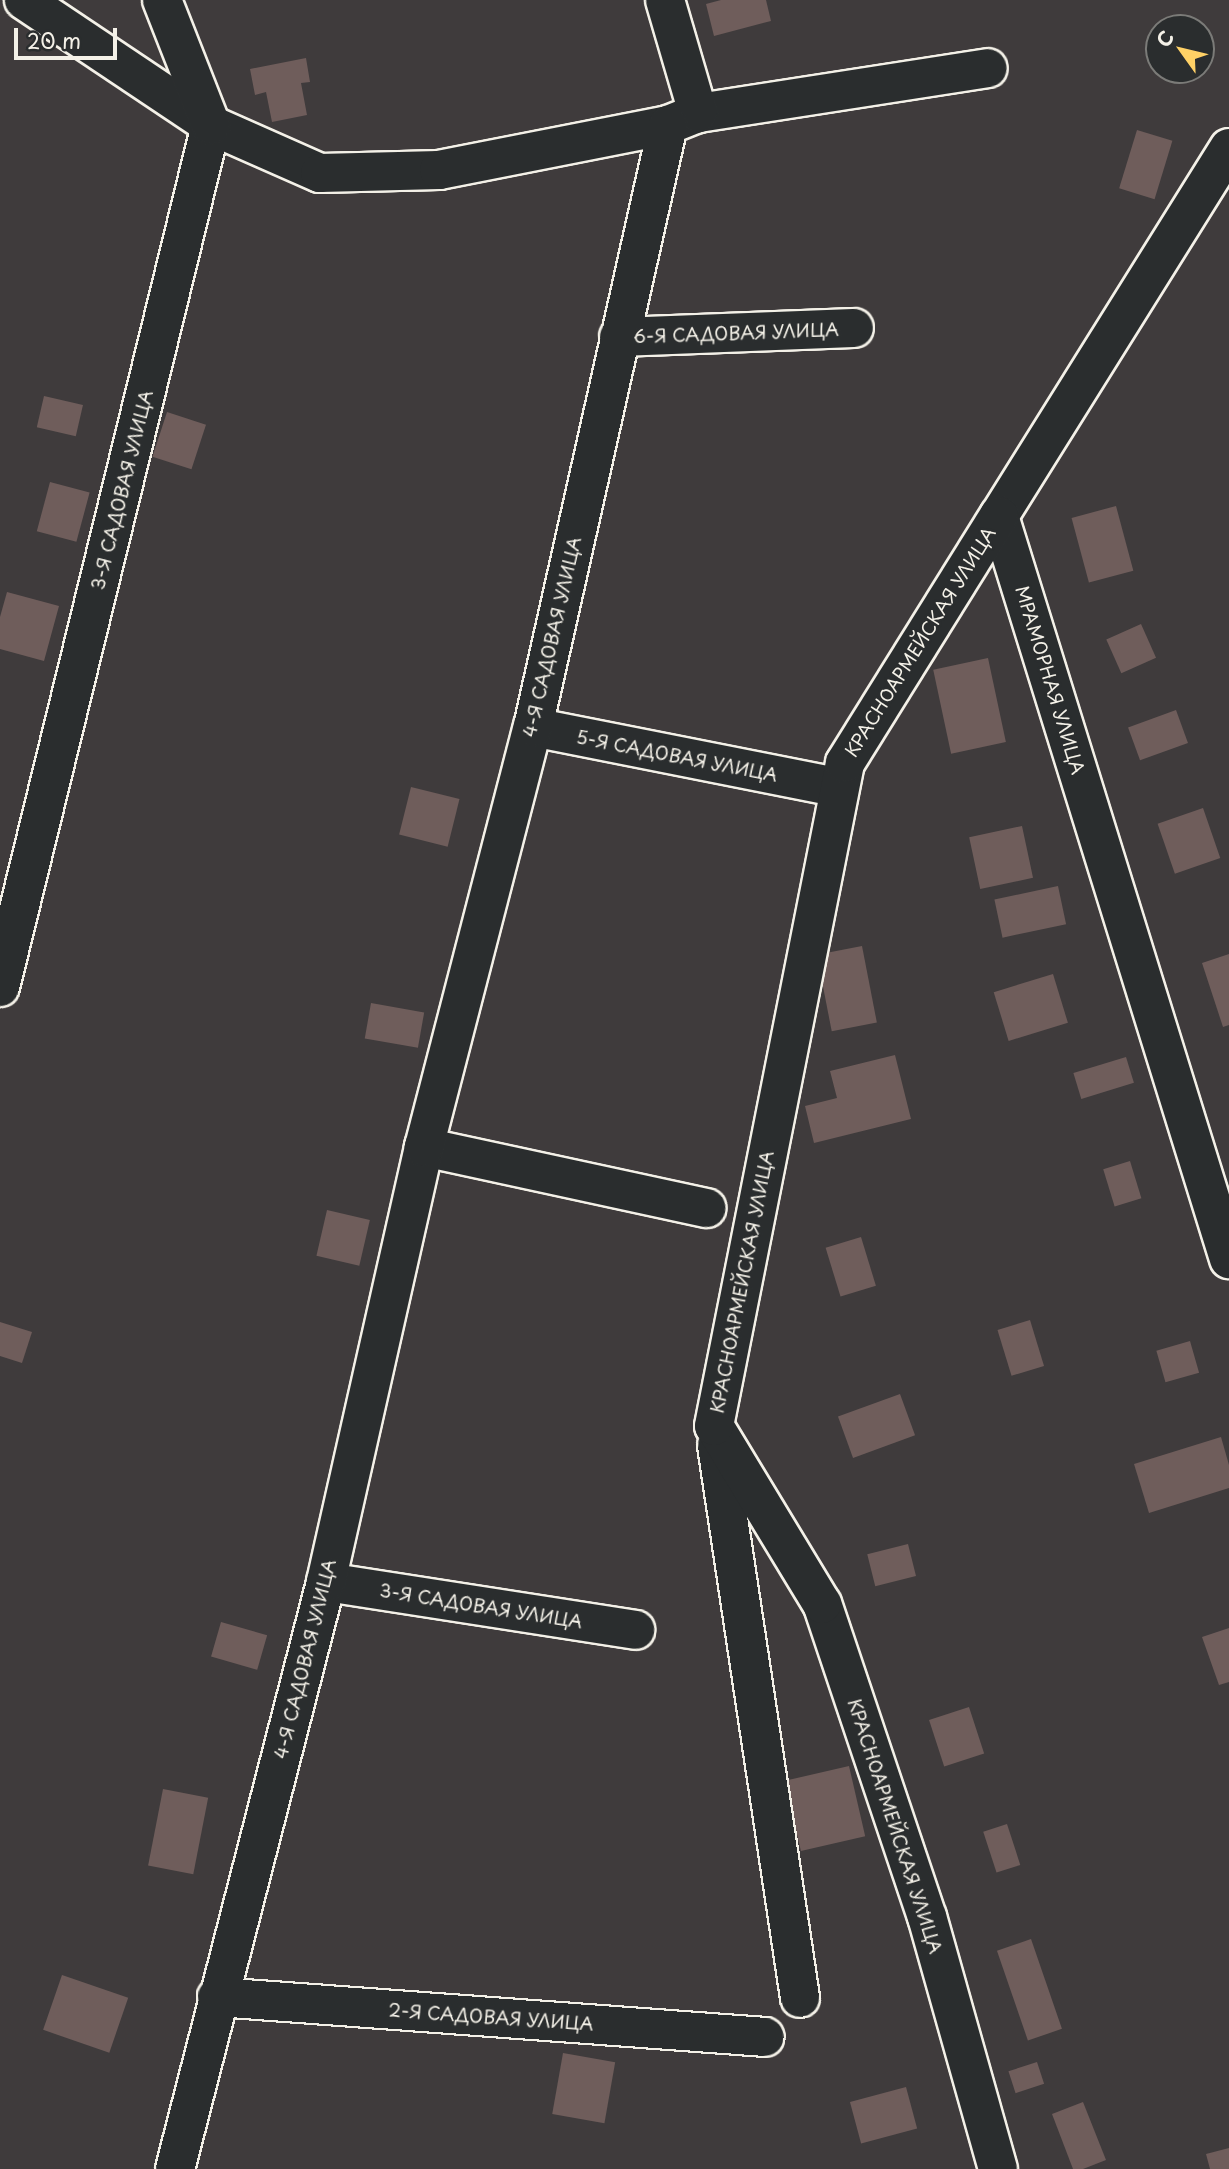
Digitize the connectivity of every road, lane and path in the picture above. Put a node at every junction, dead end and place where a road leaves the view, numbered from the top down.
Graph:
1 (24, 0) edge
2 (162, 0) edge
3 (664, 0) edge
4 (988, 68) dead end
5 (683, 119) junction
6 (211, 125) junction
7 (1229, 148) edge
8 (854, 328) dead end
9 (619, 337) junction
10 (999, 516) junction
11 (533, 727) junction
12 (821, 784) dead end
13 (0, 987) edge
14 (424, 1147) junction
15 (706, 1208) dead end
16 (1229, 1259) edge
17 (714, 1426) junction
18 (326, 1582) junction
19 (635, 1630) dead end
20 (217, 1997) junction
21 (800, 1998) dead end
22 (765, 2037) dead end
23 (175, 2169) edge
24 (998, 2169) edge

1 - 6 street
2 - 6 street
3 - 5 street, 4-Я САДОВАЯ УЛИЦА
4 - 5 street
5 - 6 street
5 - 9 street, 4-Я САДОВАЯ УЛИЦА
6 - 13 street, 3-Я САДОВАЯ УЛИЦА
7 - 10 street
8 - 9 street, 6-Я САДОВАЯ УЛИЦА
9 - 11 street, 4-Я САДОВАЯ УЛИЦА
10 - 16 street, МРАМОРНАЯ УЛИЦА
10 - 17 street, КРАСНОАРМЕЙСКАЯ УЛИЦА
11 - 12 street, 5-Я САДОВАЯ УЛИЦА
11 - 14 street, 4-Я САДОВАЯ УЛИЦА
14 - 15 street
14 - 18 street, 4-Я САДОВАЯ УЛИЦА
17 - 21 street
17 - 24 street, КРАСНОАРМЕЙСКАЯ УЛИЦА
18 - 19 street, 3-Я САДОВАЯ УЛИЦА
18 - 20 street, 4-Я САДОВАЯ УЛИЦА
20 - 22 street, 2-Я САДОВАЯ УЛИЦА
20 - 23 street, 4-Я САДОВАЯ УЛИЦА

